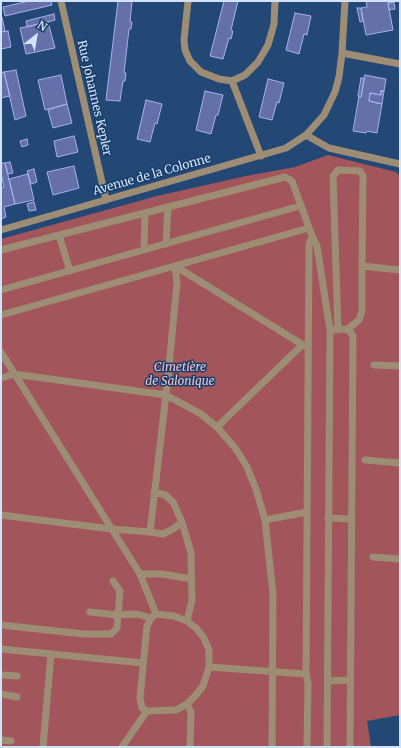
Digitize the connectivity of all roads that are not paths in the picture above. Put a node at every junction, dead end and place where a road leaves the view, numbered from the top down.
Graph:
1 (61, 1) edge
2 (188, 1) edge
3 (275, 1) edge
4 (346, 1) edge
5 (342, 53) junction
6 (400, 64) edge
7 (232, 81) junction
8 (306, 135) junction
9 (261, 156) junction
10 (400, 164) edge
11 (106, 200) junction
12 (300, 206) junction
13 (168, 207) junction
14 (145, 213) junction
15 (309, 228) junction
16 (1, 230) edge
17 (59, 235) junction
18 (312, 236) junction
19 (166, 244) junction
20 (1, 250) edge
21 (144, 250) junction
22 (175, 266) junction
23 (362, 266) junction
24 (400, 270) edge
25 (70, 271) junction
26 (1, 290) edge
27 (1, 315) edge
28 (330, 330) junction
29 (338, 330) junction
30 (348, 330) junction
31 (305, 347) junction
32 (1, 352) edge
33 (374, 365) dead end
34 (400, 366) edge
35 (14, 374) junction
36 (1, 378) edge
37 (166, 395) junction
38 (217, 427) junction
39 (365, 460) dead end
40 (400, 463) edge
41 (154, 492) junction
42 (307, 512) junction
43 (1, 516) edge
44 (328, 518) junction
45 (351, 518) junction
46 (264, 520) junction
47 (182, 522) junction
48 (111, 529) junction
49 (150, 532) junction
50 (373, 557) dead end
51 (400, 559) edge
52 (140, 574) junction
53 (192, 579) junction
54 (113, 581) dead end
55 (90, 612) dead end
56 (117, 615) junction
57 (154, 616) junction
58 (187, 621) junction
59 (1, 625) edge
60 (1, 649) edge
61 (51, 654) junction
62 (143, 663) junction
63 (209, 667) junction
64 (273, 672) junction
65 (306, 674) junction
66 (1, 675) edge
67 (17, 676) dead end
68 (350, 680) junction
69 (328, 681) junction
70 (1, 694) edge
71 (17, 697) dead end
72 (187, 704) junction
73 (147, 711) junction
74 (1, 740) edge
75 (11, 741) dead end
76 (43, 747) edge
77 (122, 747) edge
78 (190, 747) edge
79 (272, 747) edge
80 (307, 747) edge
81 (327, 747) edge
82 (350, 747) edge

1 - 11 street, Rue Johannes Kepler
2 - 7 street
3 - 7 street
4 - 5 street, Avenue de la Colonne
5 - 6 street
5 - 8 street, Avenue de la Colonne
7 - 9 street
8 - 9 street, Avenue de la Colonne
8 - 10 street
9 - 11 street, Avenue de la Colonne
11 - 16 street, Avenue de la Colonne
12 - 13 street
12 - 15 street
12 - 19 street
13 - 14 street
13 - 19 street
14 - 17 street
14 - 21 street
15 - 18 street
15 - 22 street
17 - 20 street
17 - 25 street
18 - 28 street
18 - 31 street
19 - 21 street
21 - 25 street
22 - 27 street
22 - 31 street
22 - 37 street
23 - 24 street
23 - 29 street
23 - 30 street
25 - 26 street
28 - 29 street
28 - 44 street
29 - 30 street
30 - 45 street
31 - 38 street
31 - 42 street
32 - 35 street
33 - 34 street
35 - 36 street
35 - 37 street
35 - 48 street
37 - 38 street
37 - 41 street
38 - 46 street
39 - 40 street
41 - 47 street
41 - 49 street
42 - 46 street
42 - 65 street
43 - 48 street
44 - 45 street
44 - 69 street
45 - 68 street
46 - 64 street
47 - 49 street
47 - 53 street
48 - 49 street
48 - 52 street
50 - 51 street
52 - 53 street
52 - 57 street
53 - 58 street
54 - 56 street
55 - 56 street
56 - 57 street
56 - 59 street
57 - 58 street
57 - 62 street
58 - 63 street
60 - 61 street
61 - 62 street
61 - 76 street
62 - 73 street
63 - 64 street
63 - 72 street
64 - 65 street
64 - 79 street
65 - 80 street
66 - 67 street
68 - 69 street
68 - 82 street
69 - 81 street
70 - 71 street
72 - 73 street
72 - 78 street
73 - 77 street
74 - 75 street

